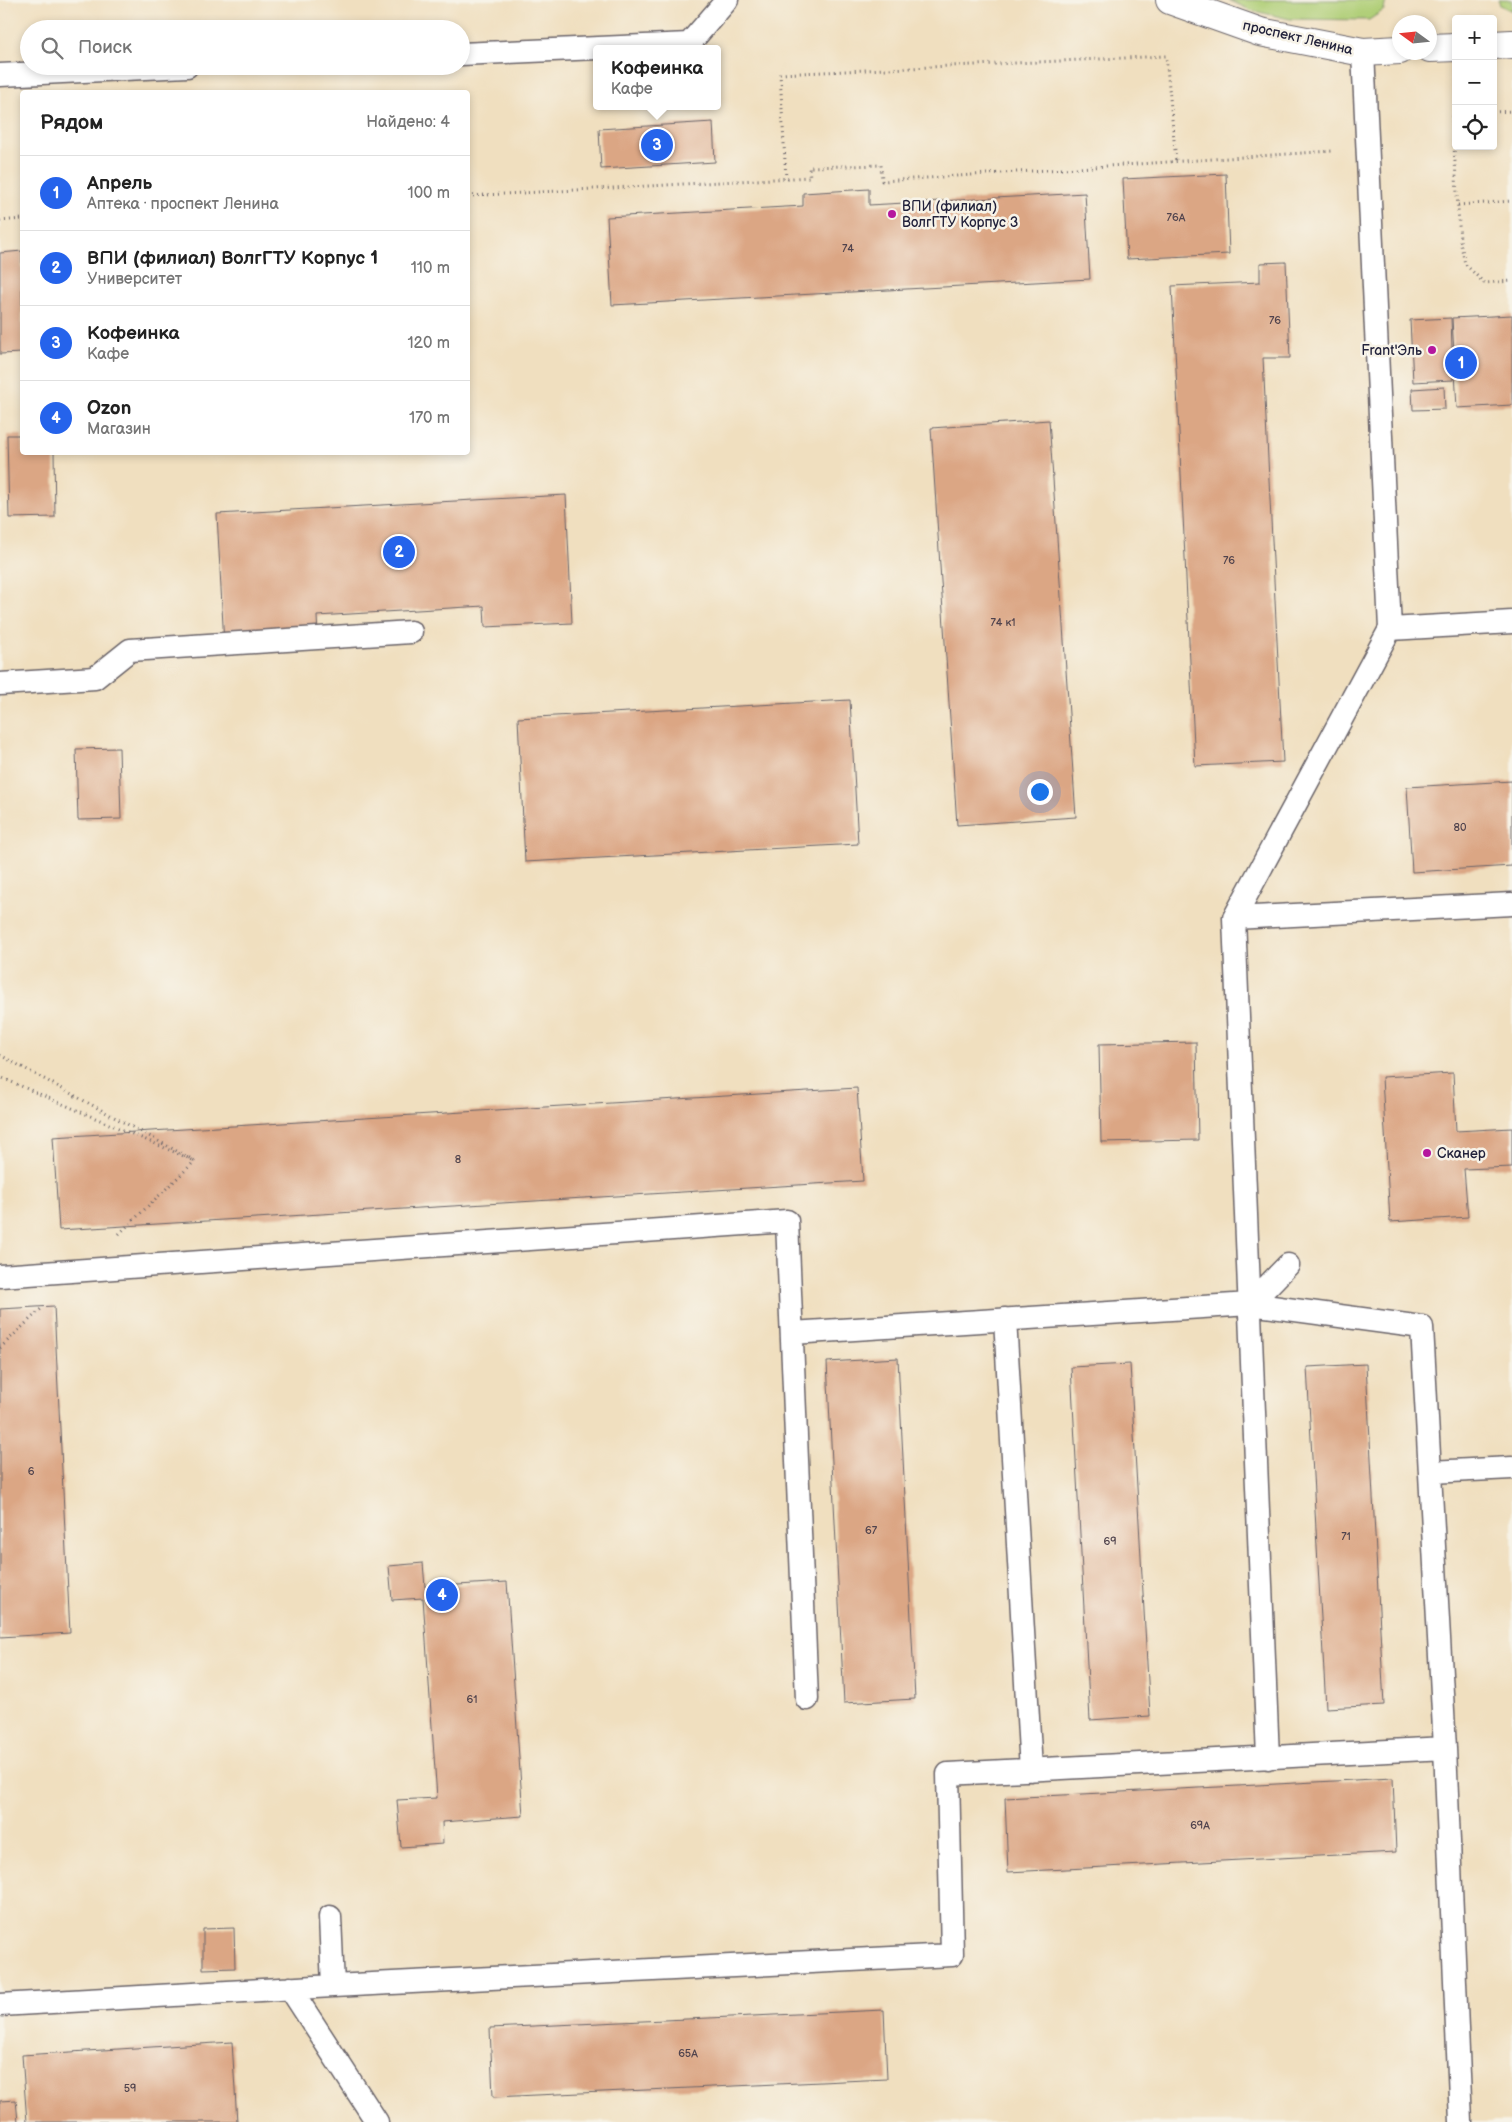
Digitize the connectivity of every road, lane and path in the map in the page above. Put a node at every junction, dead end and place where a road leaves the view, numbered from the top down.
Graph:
1 (727, 0) edge
2 (1170, 0) edge
3 (1512, 44) edge
4 (666, 45) edge
5 (1497, 45) edge
6 (1452, 47) edge
7 (593, 48) edge
8 (1437, 48) edge
9 (1392, 50) edge
10 (1363, 52) junction
11 (470, 54) edge
12 (20, 74) edge
13 (0, 75) edge
14 (1512, 111) edge
15 (1497, 112) edge
16 (1333, 150) dead end
17 (1454, 150) edge
18 (1176, 162) junction
19 (786, 179) junction
20 (470, 196) edge
21 (1512, 201) edge
22 (1458, 204) junction
23 (20, 219) edge
24 (0, 221) edge
25 (1512, 281) edge
26 (1512, 622) edge
27 (1390, 629) junction
28 (411, 632) dead end
29 (0, 684) edge
30 (1512, 904) edge
31 (1234, 918) junction
32 (0, 1055) edge
33 (0, 1077) edge
34 (1288, 1266) dead end
35 (0, 1276) edge
36 (1250, 1304) junction
37 (1005, 1319) junction
38 (792, 1333) junction
39 (1512, 1468) edge
40 (1430, 1472) junction
41 (807, 1699) dead end
42 (1445, 1748) junction
43 (1268, 1758) junction
44 (1031, 1770) junction
45 (330, 1917) dead end
46 (333, 1986) junction
47 (290, 1988) junction
48 (0, 2005) edge
49 (377, 2122) edge
50 (1460, 2122) edge

1 - 4 lane
2 - 10 main road, проспект Ленина
3 - 5 main road
6 - 8 main road
7 - 11 lane
9 - 10 main road, проспект Ленина
10 - 27 lane
12 - 13 lane
14 - 15 path
16 - 18 path
17 - 22 path
18 - 19 path
18 - 19 path
19 - 20 path
21 - 22 path
22 - 25 path
23 - 24 path
26 - 27 lane
27 - 31 lane
28 - 29 lane
30 - 31 lane
31 - 36 lane
32 - 33 path
34 - 36 lane
35 - 38 lane
36 - 37 lane
36 - 40 lane
36 - 43 lane
37 - 38 lane
37 - 44 lane
38 - 41 lane
39 - 40 lane
40 - 42 lane
42 - 43 lane
42 - 50 lane
43 - 44 lane
44 - 46 lane
45 - 46 lane
46 - 47 lane
47 - 48 lane
47 - 49 lane

